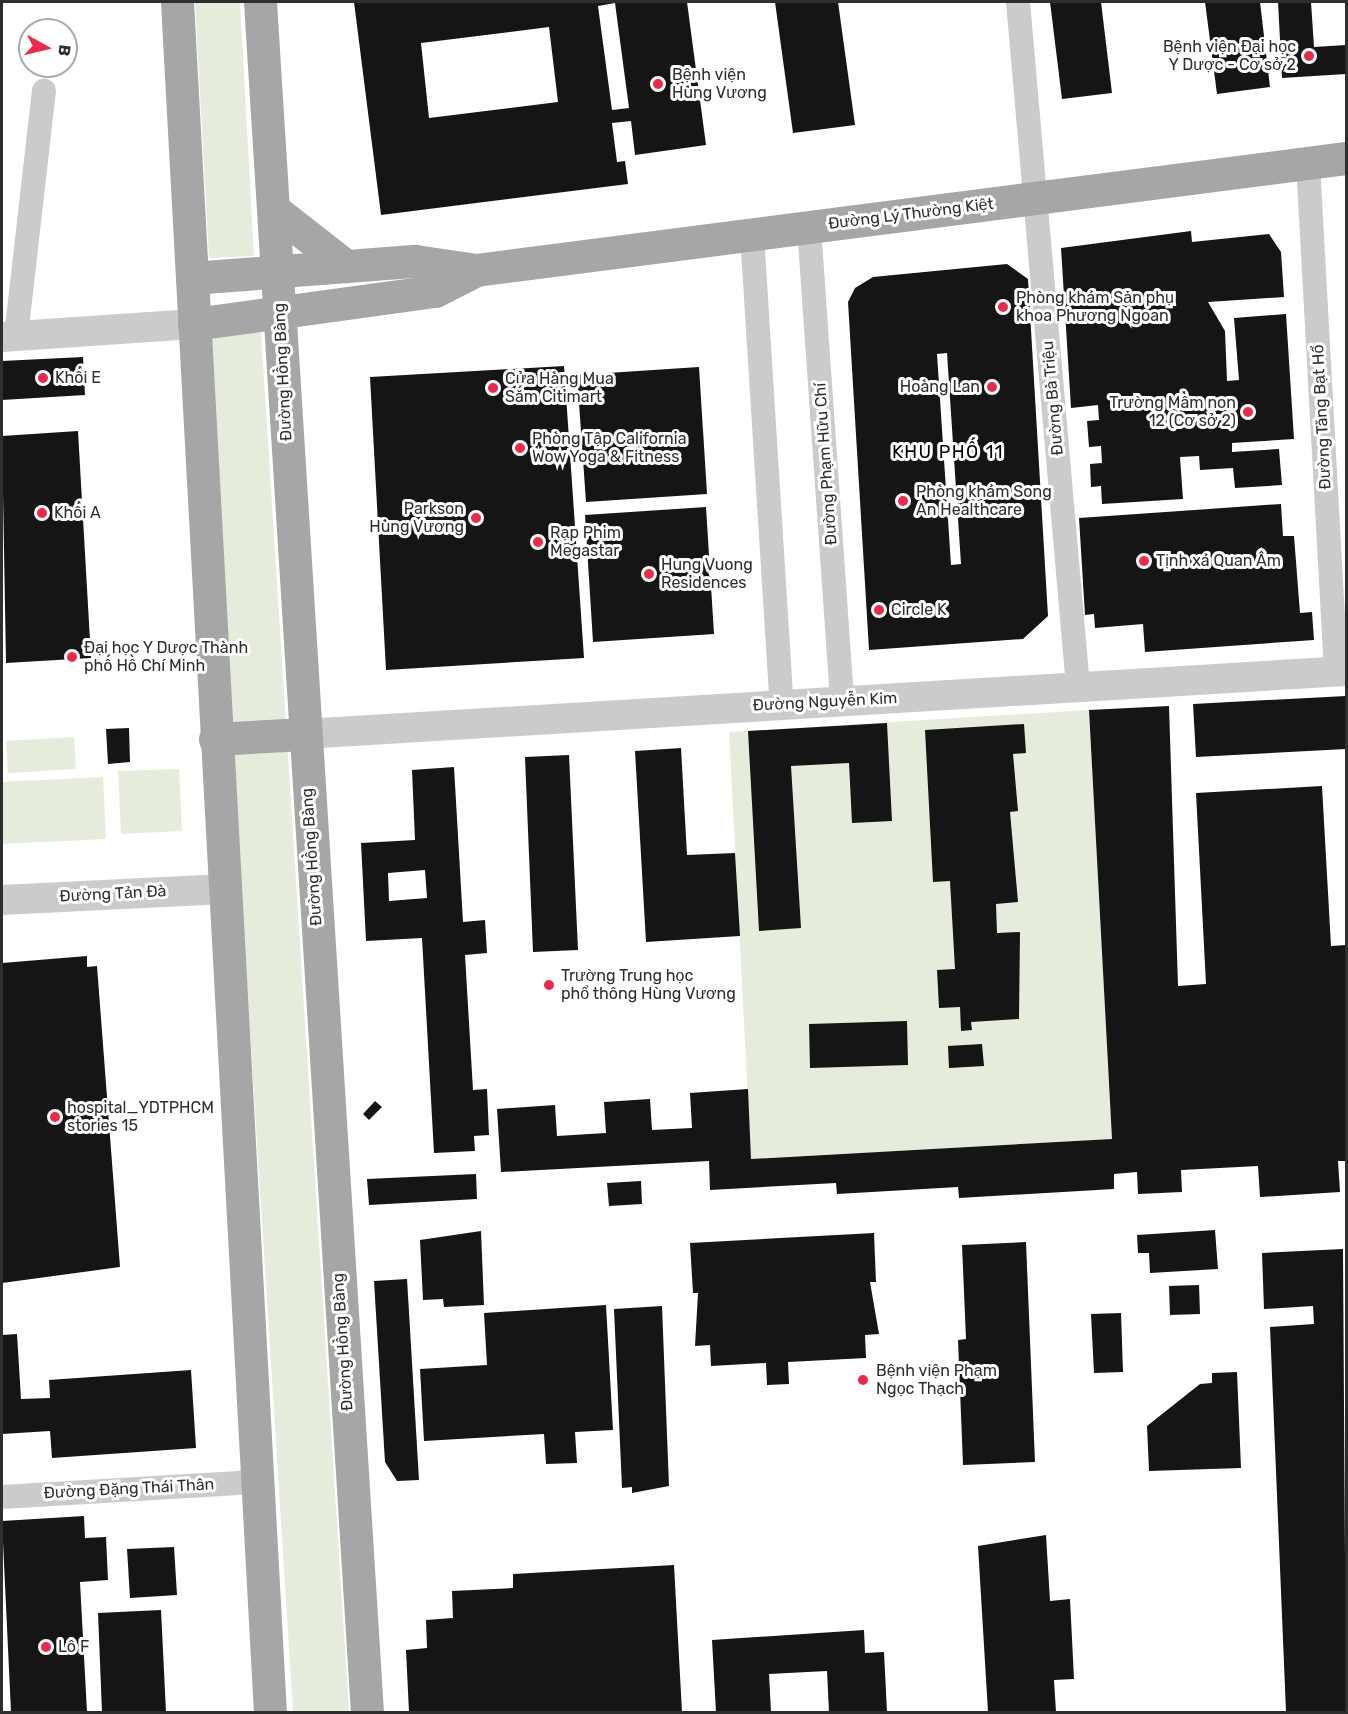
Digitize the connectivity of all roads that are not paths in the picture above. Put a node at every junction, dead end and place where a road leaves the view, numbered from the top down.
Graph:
1 (177, 2) edge
2 (260, 2) edge
3 (1018, 2) edge
4 (44, 91) dead end
5 (1347, 158) edge
6 (1308, 163) junction
7 (1035, 198) junction
8 (273, 208) junction
9 (809, 227) junction
10 (752, 234) junction
11 (346, 266) junction
12 (476, 270) junction
13 (277, 271) junction
14 (192, 278) junction
15 (280, 312) junction
16 (194, 324) junction
17 (9, 336) edge
18 (1341, 671) edge
19 (1078, 687) junction
20 (842, 701) junction
21 (782, 705) junction
22 (304, 734) junction
23 (215, 739) junction
24 (225, 889) junction
25 (2, 900) edge
26 (256, 1482) junction
27 (2, 1497) edge
28 (270, 1713) edge
29 (367, 1713) edge

1 - 14 main road
2 - 8 main road, Đường Hồng Bàng
3 - 7 street, Đường Bà Triệu
4 - 17 street
5 - 6 main road, Đường Lý Thường Kiệt
6 - 7 main road, Đường Lý Thường Kiệt
6 - 18 street, Đường Tăng Bạt Hổ
7 - 9 main road, Đường Lý Thường Kiệt
7 - 19 street, Đường Bà Triệu
8 - 11 main road
8 - 13 main road, Đường Hồng Bàng
9 - 10 main road, Đường Lý Thường Kiệt
9 - 20 street, Đường Phạm Hữu Chí
10 - 12 main road, Đường Lý Thường Kiệt
10 - 21 street
11 - 12 main road, Đường Lý Thường Kiệt
11 - 13 main road, Đường Lý Thường Kiệt
12 - 15 main road, Đường Lý Thường Kiệt
13 - 14 main road, Đường Lý Thường Kiệt
13 - 15 main road, Đường Hồng Bàng
14 - 16 main road
15 - 16 main road, Đường Lý Thường Kiệt
15 - 22 main road, Đường Hồng Bàng
16 - 17 street
16 - 23 main road
18 - 19 street, Đường Nguyễn Kim
19 - 20 street, Đường Nguyễn Kim
20 - 21 street, Đường Nguyễn Kim
21 - 22 street, Đường Nguyễn Kim
22 - 23 main road
22 - 29 main road, Đường Hồng Bàng
23 - 24 main road
24 - 25 street, Đường Tản Đà
24 - 26 main road
26 - 27 street, Đường Đặng Thái Thân
26 - 28 main road

